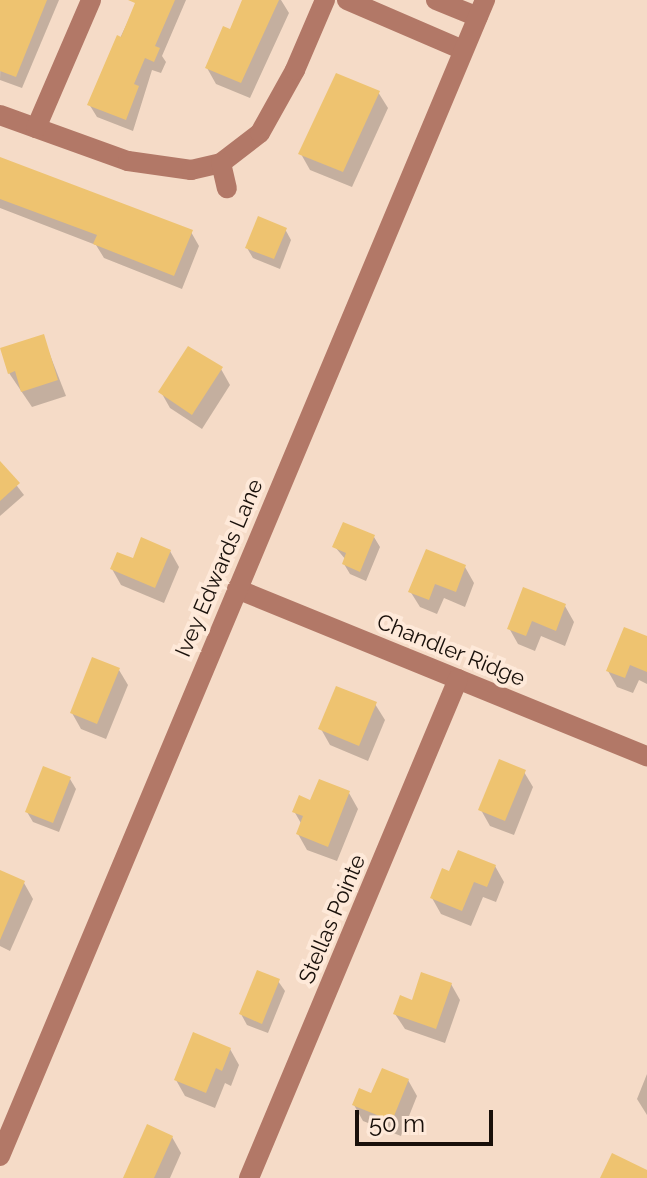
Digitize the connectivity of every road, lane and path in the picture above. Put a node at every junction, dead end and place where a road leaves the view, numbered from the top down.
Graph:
1 (91, 0) edge
2 (325, 0) edge
3 (347, 0) edge
4 (436, 0) edge
5 (481, 8) edge
6 (463, 50) junction
7 (0, 115) edge
8 (36, 128) junction
9 (221, 163) junction
10 (227, 188) dead end
11 (237, 589) junction
12 (458, 679) junction
13 (647, 756) edge
14 (0, 1156) edge
15 (249, 1178) edge

1 - 8 street
2 - 9 street
3 - 6 street
4 - 5 street
5 - 6 street, Ivey Edwards Lane
6 - 11 street, Ivey Edwards Lane
7 - 8 street
8 - 9 street
9 - 10 street
11 - 12 street, Chandler Ridge
11 - 14 street, Ivey Edwards Lane
12 - 13 street, Chandler Ridge
12 - 15 street, Stellas Pointe

